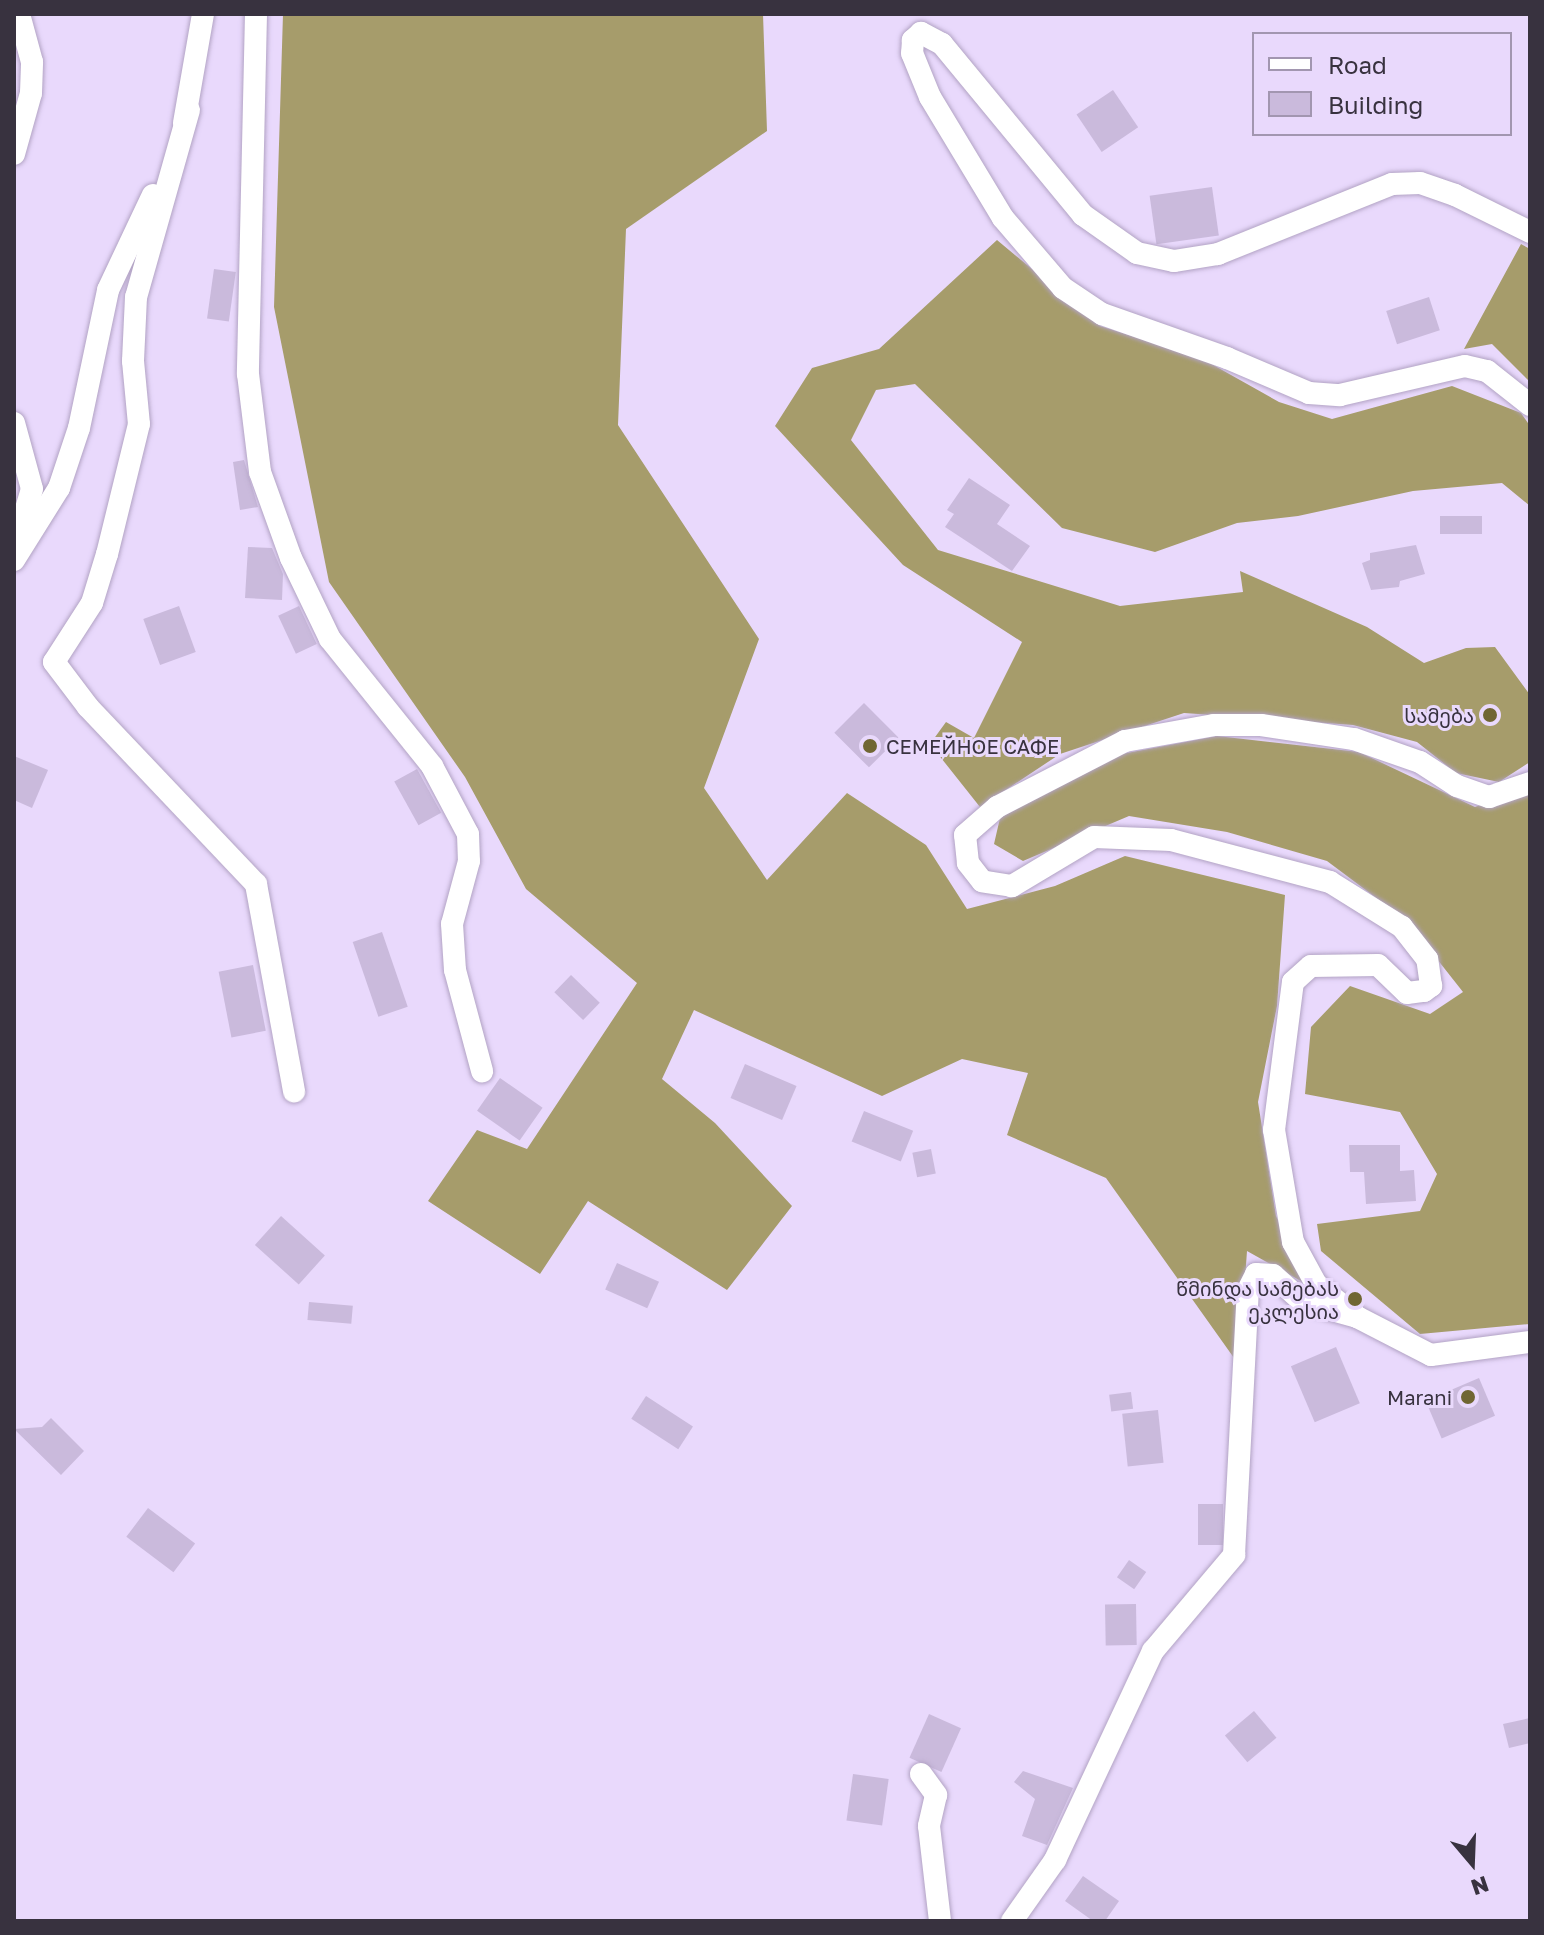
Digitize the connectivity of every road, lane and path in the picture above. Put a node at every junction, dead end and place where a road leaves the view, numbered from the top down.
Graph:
1 (19, 14) edge
2 (203, 14) edge
3 (256, 14) edge
4 (189, 110) junction
5 (14, 154) edge
6 (1530, 232) edge
7 (1530, 405) edge
8 (14, 423) edge
9 (14, 548) edge
10 (14, 560) edge
11 (1530, 783) edge
12 (482, 1071) dead end
13 (294, 1092) dead end
14 (1357, 1317) junction
15 (1530, 1342) edge
16 (921, 1774) dead end
17 (940, 1921) edge
18 (1012, 1921) edge

1 - 5 street
2 - 4 street
3 - 12 street
4 - 10 street
4 - 13 street
6 - 7 street
8 - 9 street
11 - 14 street
14 - 15 street
14 - 18 street
16 - 17 street

